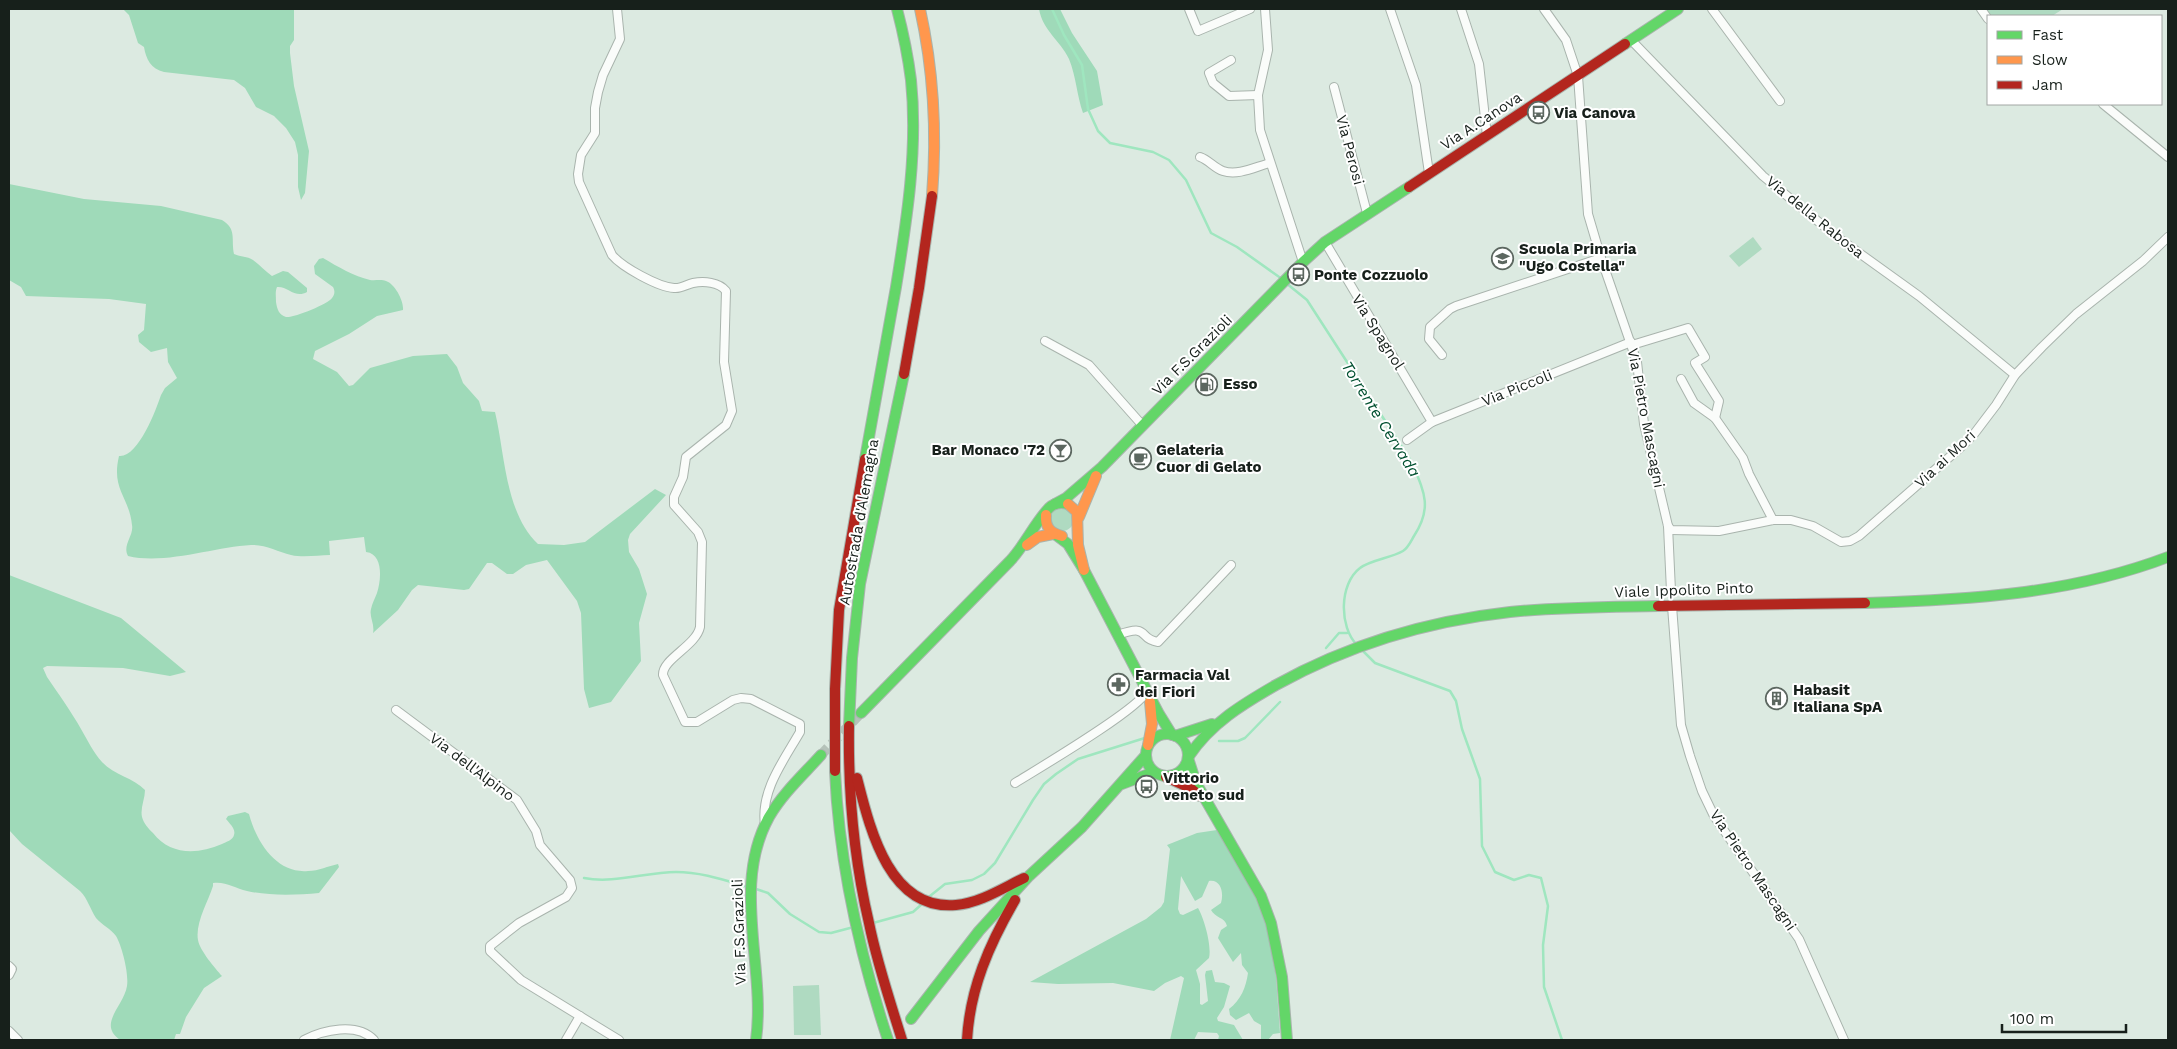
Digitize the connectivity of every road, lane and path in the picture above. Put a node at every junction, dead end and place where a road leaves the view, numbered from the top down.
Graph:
1 (617, 9) edge
2 (897, 9) edge
3 (920, 9) edge
4 (1189, 9) edge
5 (1250, 9) edge
6 (1265, 9) edge
7 (1390, 9) edge
8 (1461, 9) edge
9 (1544, 9) edge
10 (1678, 9) edge
11 (1712, 9) edge
12 (1632, 41) junction
13 (1231, 60) dead end
14 (1578, 76) junction
15 (1334, 87) dead end
16 (1258, 95) junction
17 (1780, 101) dead end
18 (2104, 105) edge
19 (1487, 136) junction
20 (1200, 157) dead end
21 (2168, 157) edge
22 (1270, 163) junction
23 (1429, 173) junction
24 (1367, 214) junction
25 (2168, 236) edge
26 (1325, 242) junction
27 (1601, 258) junction
28 (1302, 262) junction
29 (1045, 341) dead end
30 (1632, 344) junction
31 (1442, 356) dead end
32 (2015, 375) junction
33 (1681, 379) dead end
34 (1715, 418) junction
35 (1432, 422) junction
36 (1143, 426) junction
37 (1407, 440) dead end
38 (1102, 467) junction
39 (1055, 504) junction
40 (1046, 514) junction
41 (1773, 520) junction
42 (1078, 521) junction
43 (1668, 526) junction
44 (1054, 534) junction
45 (1020, 550) junction
46 (2168, 557) edge
47 (1231, 565) dead end
48 (1084, 570) junction
49 (1671, 591) dead end
50 (1672, 606) junction
51 (1118, 635) junction
52 (1147, 691) junction
53 (396, 710) dead end
54 (862, 713) tunnel mouth
55 (1220, 720) junction
56 (850, 726) junction
57 (1174, 735) junction
58 (1147, 752) junction
59 (821, 755) tunnel mouth
60 (1188, 757) junction
61 (1154, 772) junction
62 (1166, 777) junction
63 (1015, 783) dead end
64 (1122, 785) junction
65 (1204, 800) junction
66 (765, 825) junction
67 (1029, 876) junction
68 (9, 966) edge
69 (9, 975) edge
70 (580, 1016) junction
71 (911, 1019) dead end
72 (9, 1031) edge
73 (570, 1038) edge
74 (18, 1040) edge
75 (304, 1040) edge
76 (374, 1040) edge
77 (618, 1040) edge
78 (756, 1040) edge
79 (888, 1040) edge
80 (902, 1040) edge
81 (967, 1040) edge
82 (1287, 1040) edge
83 (1844, 1040) edge

1 - 66 street
2 - 79 main road, Autostrada d'Alemagna
3 - 56 main road, Autostrada d'Alemagna
4 - 5 street
6 - 16 street
7 - 23 street
8 - 19 street
9 - 14 street, Via Pietro Mascagni
10 - 12 main road, Via A.Canova
11 - 17 street
12 - 14 main road, Via A.Canova
12 - 32 street, Via della Rabosa
13 - 16 street
14 - 19 main road, Via A.Canova
14 - 27 street, Via Pietro Mascagni
15 - 24 street, Via Perosi
16 - 22 street
18 - 21 street
19 - 23 main road, Via A.Canova
20 - 22 street
22 - 28 street
23 - 24 main road, Via A.Canova
24 - 26 main road, Via A.Canova
25 - 32 street, Via ai Mori
26 - 28 main road, Via A.Canova
26 - 35 street, Via Spagnol
27 - 30 street, Via Pietro Mascagni
27 - 31 street
28 - 36 main road, Via F.S.Grazioli
29 - 36 street
30 - 34 street, Via Piccoli
30 - 35 street, Via Piccoli
30 - 43 street, Via Pietro Mascagni
32 - 41 street, Via ai Mori
33 - 34 street
34 - 41 street
35 - 37 street, Via Piccoli
36 - 38 main road, Via F.S.Grazioli
38 - 39 main road, Via F.S.Grazioli
38 - 42 main road, Via F.S.Grazioli
39 - 40 main road
39 - 42 main road
40 - 44 main road
40 - 45 main road
41 - 43 street, Via ai Mori
42 - 44 main road
42 - 48 main road
43 - 49 street, Via Pietro Mascagni
44 - 45 main road
44 - 48 main road
45 - 54 main road
46 - 50 main road, Viale Ippolito Pinto
47 - 51 street
48 - 51 main road
50 - 55 main road, Viale Ippolito Pinto
50 - 83 street, Via Pietro Mascagni
51 - 52 main road
52 - 57 main road
52 - 58 main road
52 - 63 street
53 - 70 street, Via dell'Alpino
55 - 57 main road, Viale Ippolito Pinto
55 - 60 main road, Viale Ippolito Pinto
56 - 67 main road
56 - 80 main road, Autostrada d'Alemagna
57 - 58 main road
57 - 60 main road
58 - 61 main road
58 - 64 main road
59 - 66 main road, Via F.S.Grazioli
60 - 62 main road
60 - 65 main road
61 - 62 main road
61 - 64 main road
62 - 65 main road
64 - 67 main road
65 - 82 main road
66 - 78 main road, Via F.S.Grazioli
67 - 71 main road
67 - 81 main road
68 - 69 street
70 - 73 street
70 - 77 street, Via dell'Alpino
72 - 74 street
75 - 76 street

